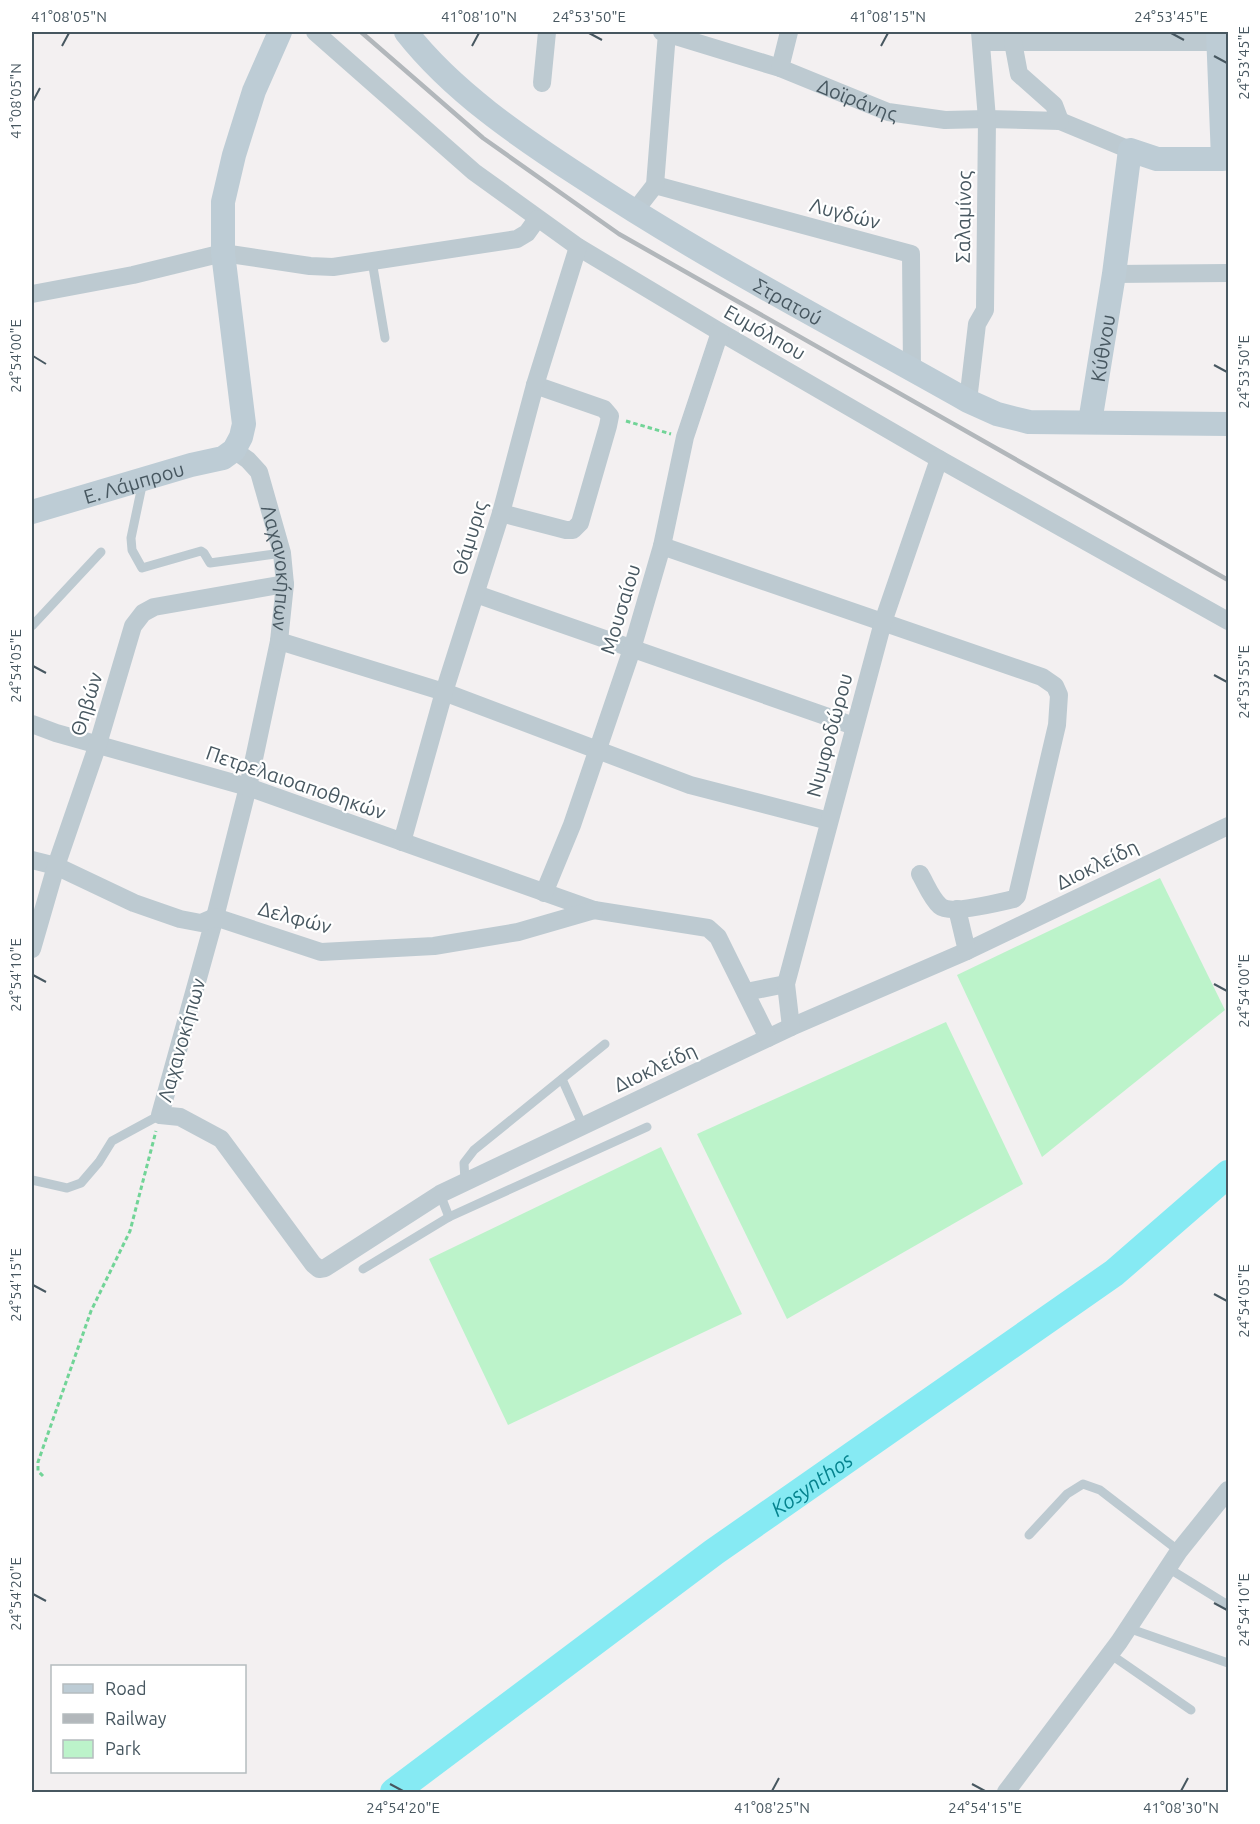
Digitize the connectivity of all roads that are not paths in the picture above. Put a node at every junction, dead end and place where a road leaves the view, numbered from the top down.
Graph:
1 (280, 32) edge
2 (315, 32) edge
3 (406, 32) edge
4 (547, 32) edge
5 (665, 32) edge
6 (789, 32) edge
7 (980, 37) edge
8 (1222, 38) edge
9 (1013, 42) junction
10 (780, 68) junction
11 (542, 83) dead end
12 (987, 119) junction
13 (1060, 121) junction
14 (1130, 150) junction
15 (1226, 159) edge
16 (655, 185) junction
17 (634, 212) junction
18 (537, 219) junction
19 (578, 246) junction
20 (223, 253) junction
21 (372, 261) junction
22 (1228, 273) edge
23 (1114, 274) junction
24 (32, 294) edge
25 (720, 332) junction
26 (385, 338) dead end
27 (912, 370) junction
28 (535, 385) junction
29 (968, 401) junction
30 (1090, 422) junction
31 (1228, 424) edge
32 (234, 450) junction
33 (939, 459) junction
34 (143, 479) junction
35 (32, 512) edge
36 (501, 513) junction
37 (662, 546) junction
38 (101, 552) dead end
39 (282, 553) junction
40 (285, 584) junction
41 (476, 594) junction
42 (1228, 621) edge
43 (883, 622) junction
44 (32, 626) edge
45 (279, 641) junction
46 (632, 649) junction
47 (444, 692) junction
48 (32, 724) edge
49 (854, 726) junction
50 (98, 744) junction
51 (598, 750) junction
52 (248, 787) junction
53 (829, 821) junction
54 (1228, 826) edge
55 (402, 842) junction
56 (32, 860) edge
57 (56, 866) junction
58 (920, 874) dead end
59 (544, 892) junction
60 (957, 909) junction
61 (594, 910) junction
62 (215, 917) junction
63 (32, 949) edge
64 (967, 951) junction
65 (786, 984) junction
66 (746, 992) junction
67 (791, 1027) junction
68 (768, 1038) junction
69 (604, 1044) dead end
70 (562, 1079) junction
71 (160, 1115) junction
72 (583, 1126) junction
73 (647, 1127) dead end
74 (32, 1180) edge
75 (465, 1182) junction
76 (440, 1194) junction
77 (449, 1217) junction
78 (363, 1269) dead end
79 (1228, 1490) edge
80 (1029, 1535) dead end
81 (1179, 1551) junction
82 (1168, 1568) junction
83 (1228, 1605) edge
84 (1128, 1628) junction
85 (1110, 1654) junction
86 (1228, 1663) edge
87 (1191, 1710) dead end
88 (1006, 1792) edge

1 - 20 street
2 - 18 street, Ευμόλπου
3 - 17 street, Στρατού
4 - 11 street
5 - 10 street, Δοϊράνης
5 - 16 street
6 - 10 street
7 - 9 street
7 - 12 street, Σαλαμίνος
8 - 9 street
8 - 15 street
9 - 13 street
10 - 12 street, Δοϊράνης
12 - 13 street, Δοϊράνης
12 - 29 street, Σαλαμίνος
13 - 14 street, Δοϊράνης
14 - 15 street, Δοϊράνης
14 - 23 street, Κύθνου
16 - 17 street
16 - 27 street, Λυγδών
17 - 27 street, Στρατού
18 - 19 street, Ευμόλπου
18 - 21 street
19 - 25 street, Ευμόλπου
19 - 28 street, Θάμυρις
20 - 21 street
20 - 24 street
20 - 32 street
21 - 26 lane
22 - 23 street
23 - 30 street, Κύθνου
25 - 33 street, Ευμόλπου
25 - 37 street, Μουσαίου
27 - 29 street, Στρατού
28 - 36 street, Θάμυρις
28 - 36 street
29 - 30 street, Στρατού
30 - 31 street, Στρατού
32 - 34 street, Ε. Λάμπρου
32 - 39 street, Λαχανοκήπων
33 - 42 street, Ευμόλπου
33 - 43 street, Νυμφοδώρου
34 - 35 street, Ε. Λάμπρου
34 - 39 lane
36 - 41 street, Θάμυρις
37 - 43 street
37 - 46 street, Μουσαίου
38 - 44 lane
39 - 40 street, Λαχανοκήπων
40 - 45 street, Λαχανοκήπων
40 - 50 street, Θηβών
41 - 46 street
41 - 47 street, Θάμυρις
43 - 49 street, Νυμφοδώρου
43 - 60 street
45 - 47 street
45 - 52 street, Λαχανοκήπων
46 - 49 street
46 - 51 street, Μουσαίου
47 - 51 street
47 - 55 street, Θάμυρις
48 - 50 street, Πετρελαιοαποθηκών
49 - 53 street, Νυμφοδώρου
50 - 52 street, Πετρελαιοαποθηκών
50 - 57 street, Θηβών
51 - 53 street
51 - 59 street, Μουσαίου
52 - 55 street, Πετρελαιοαποθηκών
52 - 62 street, Λαχανοκήπων
53 - 65 street, Νυμφοδώρου
54 - 64 street, Διοκλείδη
55 - 59 street, Πετρελαιοαποθηκών
56 - 57 street, Δελφών
57 - 62 street, Δελφών
57 - 63 street, Θηβών
58 - 60 street
59 - 61 street, Πετρελαιοαποθηκών
60 - 64 street
61 - 62 street, Δελφών
61 - 66 street
62 - 71 street, Λαχανοκήπων
64 - 67 street, Διοκλείδη
65 - 66 street
65 - 67 street, Νυμφοδώρου
66 - 68 street
67 - 68 street, Διοκλείδη
68 - 72 street, Διοκλείδη
69 - 70 lane
70 - 72 lane
70 - 75 lane
71 - 74 lane
71 - 76 street, Διοκλείδη
72 - 75 street, Διοκλείδη
73 - 77 lane
75 - 76 street, Διοκλείδη
76 - 77 lane
77 - 78 lane
79 - 81 street
80 - 81 lane
81 - 82 street
82 - 83 lane
82 - 84 street
84 - 85 street
84 - 86 lane
85 - 87 lane
85 - 88 street

